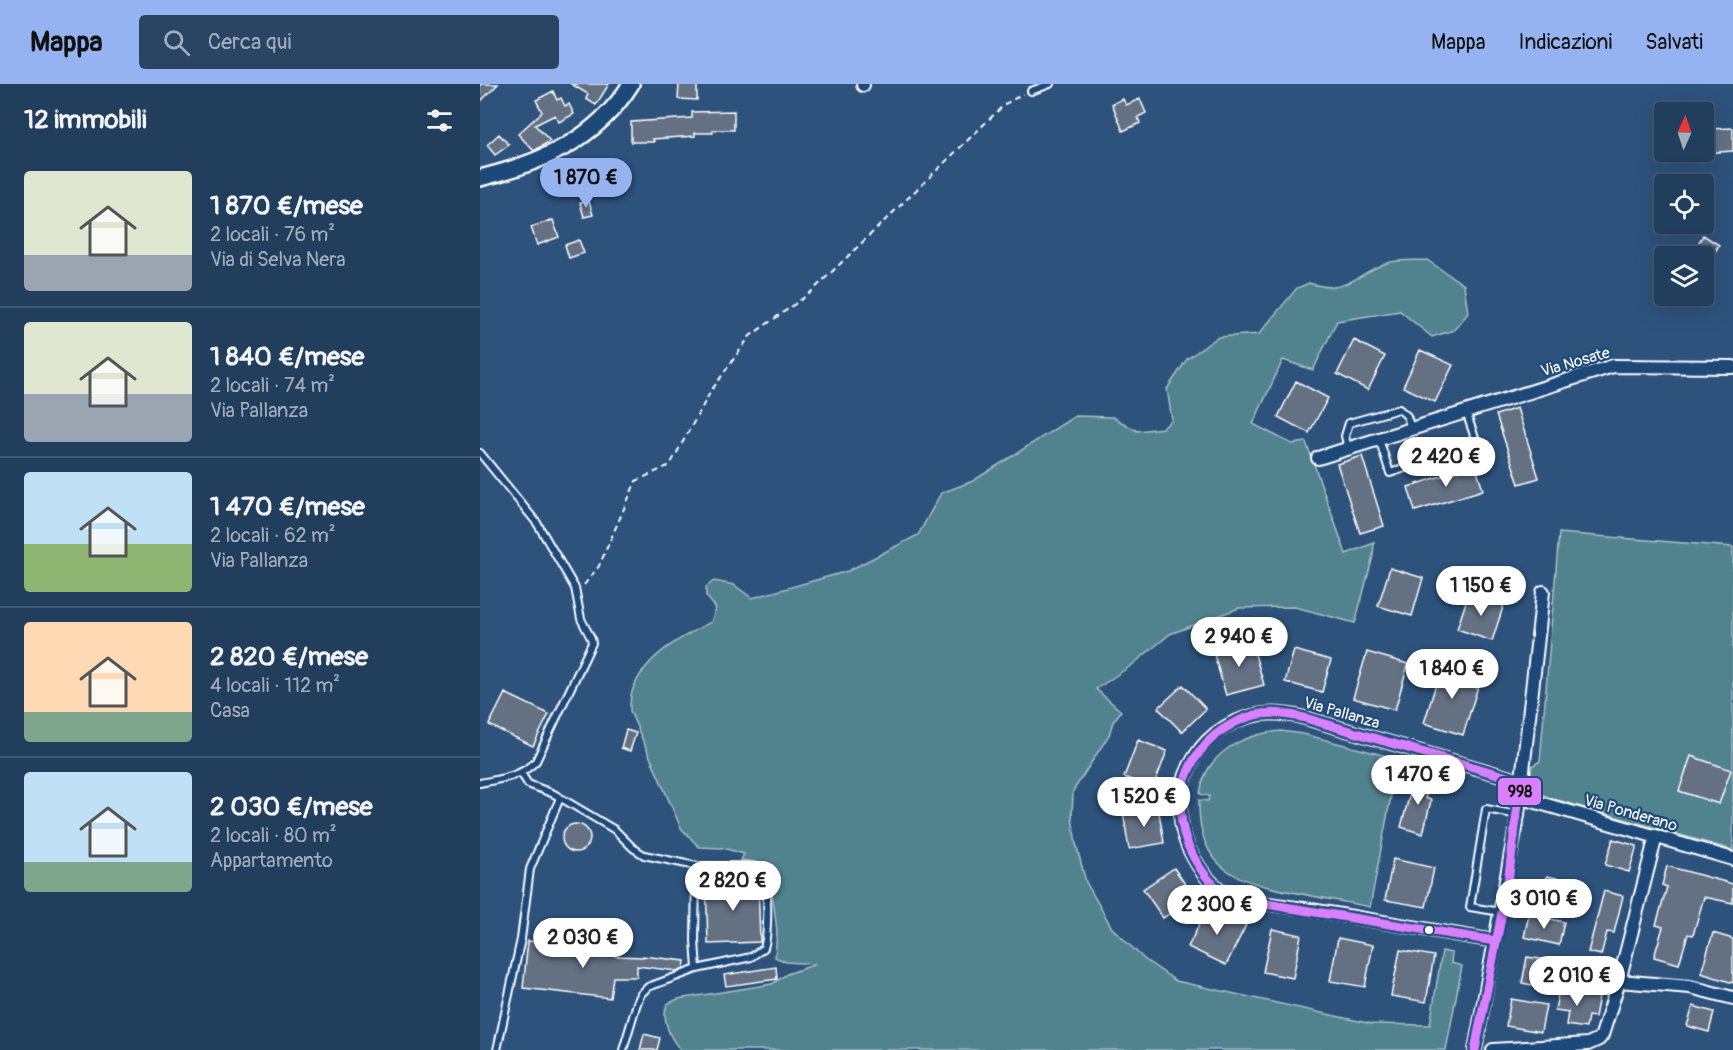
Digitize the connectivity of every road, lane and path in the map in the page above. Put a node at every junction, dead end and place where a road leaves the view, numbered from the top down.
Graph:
1 (631, 84) edge
2 (1050, 84) edge
3 (1031, 91) joint
4 (480, 178) edge
5 (1733, 367) edge
6 (1466, 412) junction
7 (1411, 429) junction
8 (1379, 439) junction
9 (1348, 448) junction
10 (480, 453) edge
11 (1318, 458) dead end
12 (1543, 592) dead end
13 (577, 593) junction
14 (521, 773) junction
15 (1521, 781) junction
16 (480, 783) edge
17 (1519, 797) junction
18 (560, 798) junction
19 (1518, 815) junction
20 (1656, 836) junction
21 (1733, 859) edge
22 (696, 866) junction
23 (1501, 912) junction
24 (1495, 941) junction
25 (697, 969) junction
26 (1619, 981) junction
27 (1733, 998) edge
28 (497, 1050) edge
29 (623, 1050) edge
30 (1475, 1050) edge
31 (1493, 1050) edge

1 - 4 street
2 - 3 lane
3 - 13 path
5 - 6 street, Via Nosate
6 - 7 street, Via Nosate
6 - 8 lane
7 - 8 street, Via Nosate
7 - 9 lane
8 - 9 street, Via Nosate
9 - 11 street, Via Nosate
10 - 13 lane
12 - 15 street
13 - 14 lane
14 - 16 lane
14 - 18 lane
15 - 17 street
15 - 24 street, Via Pallanza
17 - 19 street
17 - 20 street, Via Ponderano
18 - 22 lane
18 - 28 lane
19 - 23 street
19 - 23 lane
20 - 21 street, Via Ponderano
20 - 26 street
22 - 25 lane
22 - 25 lane
23 - 24 street
24 - 30 street
25 - 29 lane
26 - 27 street
26 - 31 street

